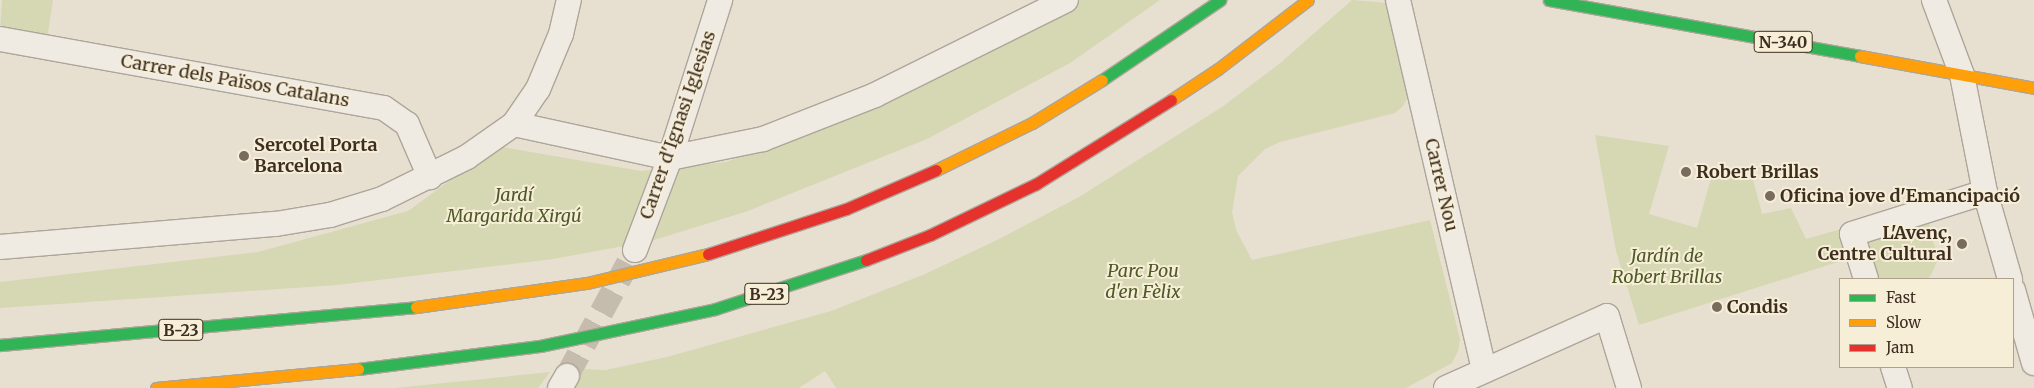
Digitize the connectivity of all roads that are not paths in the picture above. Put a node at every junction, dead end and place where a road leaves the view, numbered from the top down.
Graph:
1 (569, 0) edge
2 (720, 0) edge
3 (1066, 0) edge
4 (1220, 0) edge
5 (1308, 0) edge
6 (1398, 0) edge
7 (1549, 0) edge
8 (1934, 0) edge
9 (1037, 8) edge
10 (0, 39) edge
11 (1962, 75) junction
12 (2034, 88) edge
13 (514, 124) junction
14 (670, 158) junction
15 (430, 178) junction
16 (1984, 192) junction
17 (0, 247) edge
18 (635, 250) tunnel mouth
19 (1866, 278) edge
20 (2010, 278) edge
21 (2014, 293) edge
22 (0, 344) edge
23 (2034, 363) edge
24 (1893, 368) edge
25 (1484, 370) junction
26 (156, 388) edge
27 (1446, 388) edge
28 (1629, 388) edge
29 (1900, 388) edge

1 - 13 street
2 - 14 street, Carrer d'Ignasi Iglesias
3 - 9 street
4 - 22 main road, B-23
5 - 26 main road, B-23
6 - 25 street, Carrer Nou
7 - 11 main road, N-340
8 - 11 street
9 - 14 street
10 - 15 street, Carrer dels Països Catalans
11 - 12 main road, N-340
11 - 16 street
13 - 14 street
13 - 15 street
14 - 18 street, Carrer d'Ignasi Iglesias
15 - 17 street
16 - 19 street
16 - 20 street
21 - 23 street
24 - 29 street
25 - 27 street
25 - 28 street

